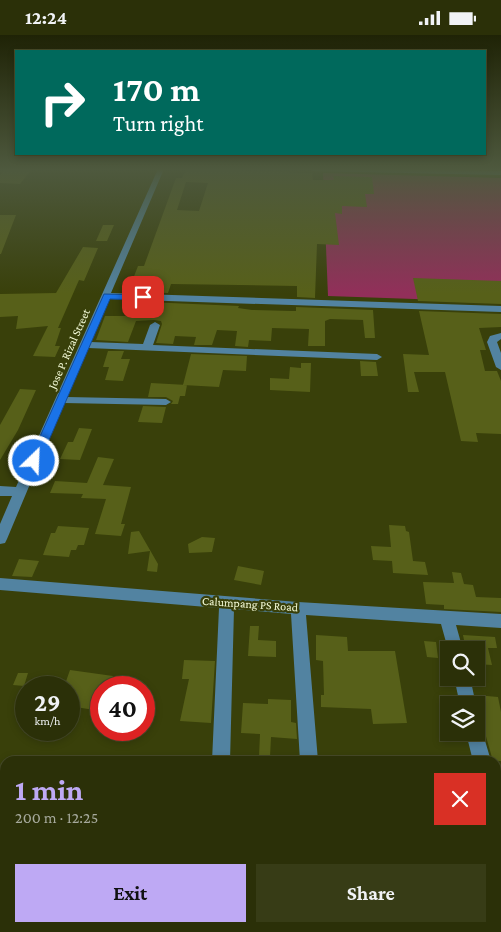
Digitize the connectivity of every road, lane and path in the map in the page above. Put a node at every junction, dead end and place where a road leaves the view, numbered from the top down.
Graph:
1 (143, 211) edge
2 (107, 296) junction
3 (501, 309) edge
4 (155, 325) dead end
5 (501, 335) edge
6 (85, 345) junction
7 (147, 349) junction
8 (377, 357) dead end
9 (501, 367) edge
10 (61, 400) junction
11 (166, 402) dead end
12 (0, 491) edge
13 (21, 492) junction
14 (0, 539) edge
15 (0, 584) edge
16 (227, 603) junction
17 (298, 608) junction
18 (447, 618) junction
19 (501, 621) edge
20 (453, 641) edge
21 (477, 741) edge
22 (221, 756) edge
23 (309, 756) edge
24 (481, 756) edge

1 - 2 street, Jose P. Rizal Street
2 - 3 street
2 - 6 street, Jose P. Rizal Street
4 - 7 street
5 - 9 street
6 - 7 street
6 - 10 street, Jose P. Rizal Street
7 - 8 street
10 - 11 street
10 - 13 street, Jose P. Rizal Street
12 - 13 street
13 - 14 street, Jose P. Rizal Street
15 - 16 street, Calumpang PS Road
16 - 17 street, Calumpang PS Road
16 - 22 street
17 - 18 street, Calumpang PS Road
17 - 23 street
18 - 19 street, Calumpang PS Road
18 - 20 street
21 - 24 street

